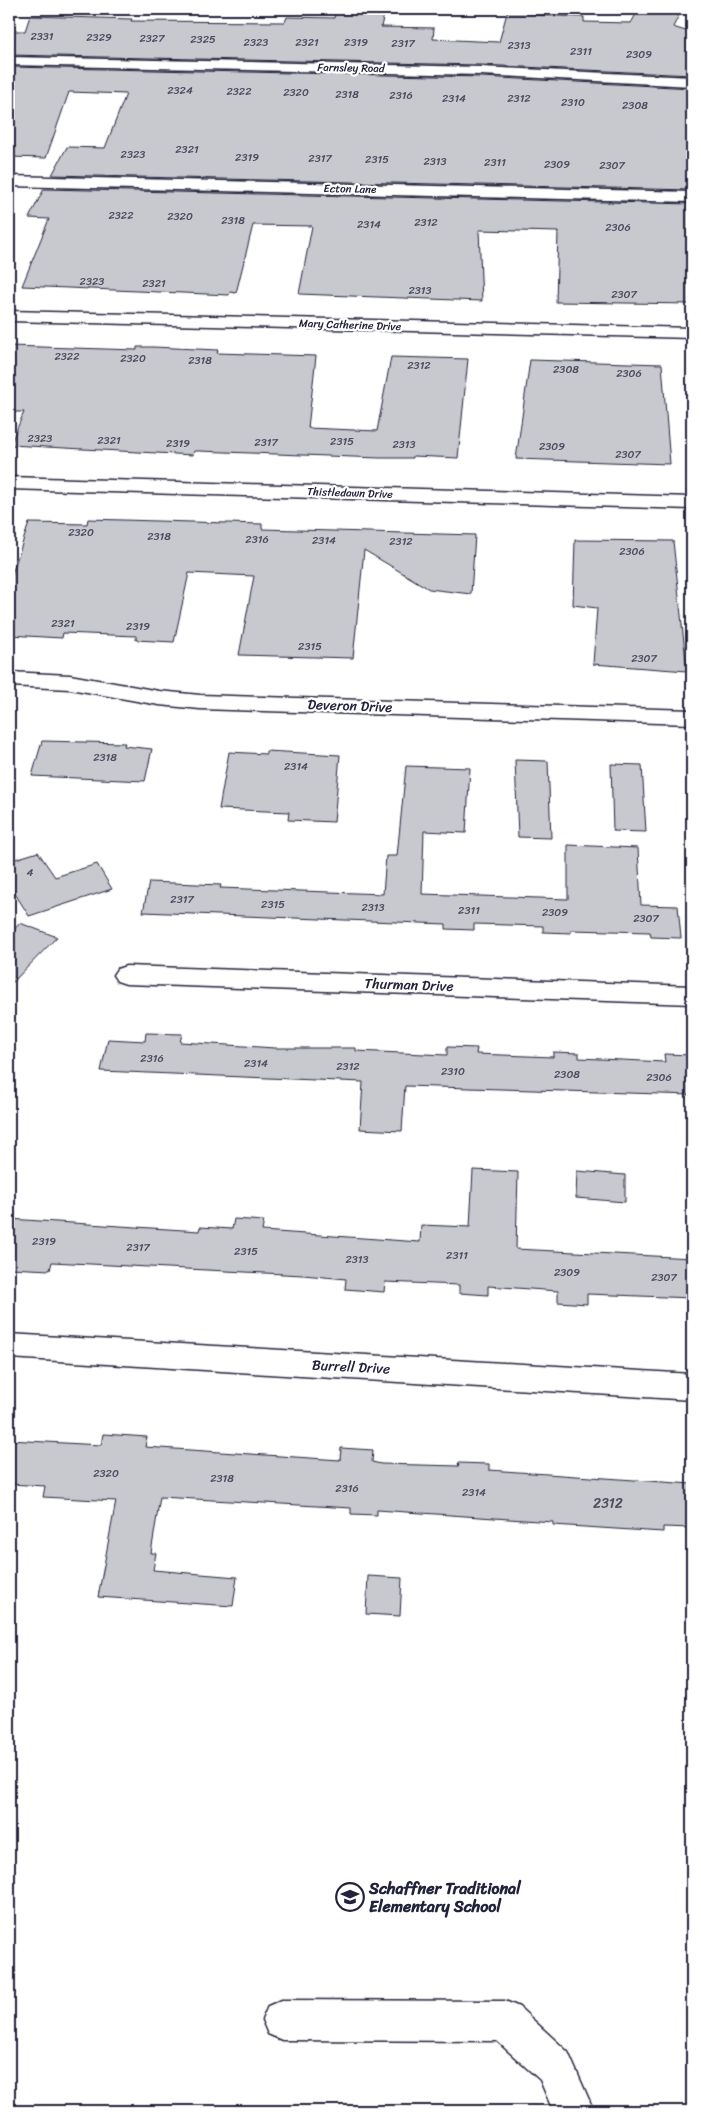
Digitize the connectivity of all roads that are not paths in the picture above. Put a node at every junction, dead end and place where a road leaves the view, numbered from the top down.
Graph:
1 (9, 61) edge
2 (692, 82) edge
3 (9, 180) edge
4 (692, 197) edge
5 (9, 316) edge
6 (692, 334) edge
7 (9, 482) edge
8 (692, 503) edge
9 (9, 679) edge
10 (692, 716) edge
11 (126, 975) dead end
12 (692, 995) edge
13 (9, 1346) edge
14 (692, 1387) edge
15 (282, 2020) dead end
16 (574, 2111) edge

1 - 2 street, Farnsley Road
3 - 4 street, Ecton Lane
5 - 6 street, Mary Catherine Drive
7 - 8 street, Thistledawn Drive
9 - 10 street, Deveron Drive
11 - 12 street, Thurman Drive
13 - 14 street, Burrell Drive
15 - 16 street

